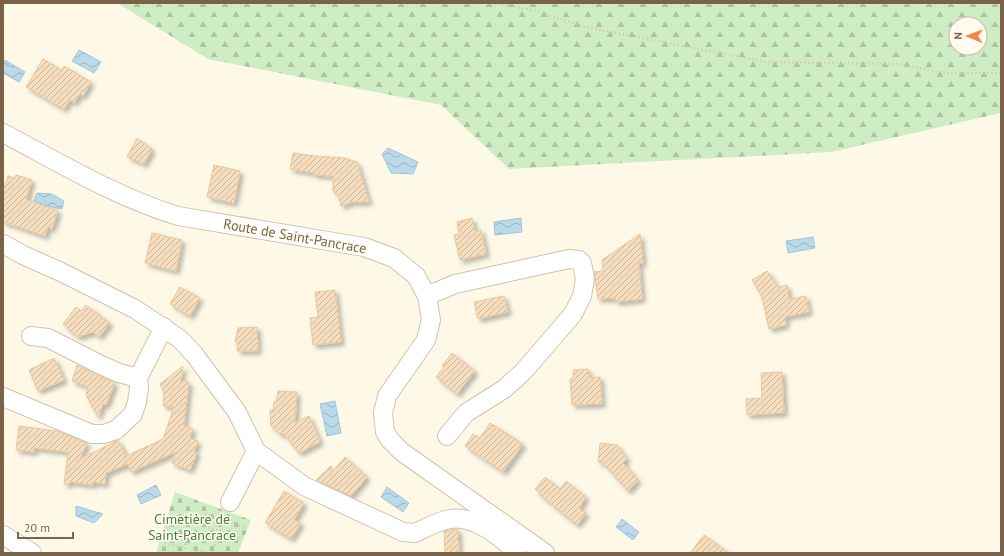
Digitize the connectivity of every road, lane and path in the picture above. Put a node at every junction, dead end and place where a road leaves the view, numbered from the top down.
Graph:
1 (495, 3) edge
2 (1001, 72) edge
3 (3, 133) edge
4 (3, 244) edge
5 (427, 296) junction
6 (164, 327) junction
7 (31, 336) dead end
8 (138, 378) junction
9 (3, 397) edge
10 (447, 436) dead end
11 (256, 451) junction
12 (230, 502) joint
13 (201, 526) dead end
14 (220, 532) junction
15 (3, 535) edge
16 (242, 539) dead end
17 (193, 548) dead end
18 (184, 549) joint
19 (32, 553) edge
20 (208, 553) edge
21 (212, 553) edge
22 (517, 553) edge
23 (545, 553) edge

1 - 2 path
3 - 5 street, Route de Saint-Pancrace
4 - 6 street
5 - 10 street
5 - 23 street, Route de Saint-Pancrace
6 - 8 street
6 - 11 street
7 - 8 street
8 - 9 street
11 - 12 street
11 - 22 street
12 - 14 path
13 - 14 path
14 - 16 path
14 - 21 path
15 - 19 street
17 - 20 path
18 - 18 path

